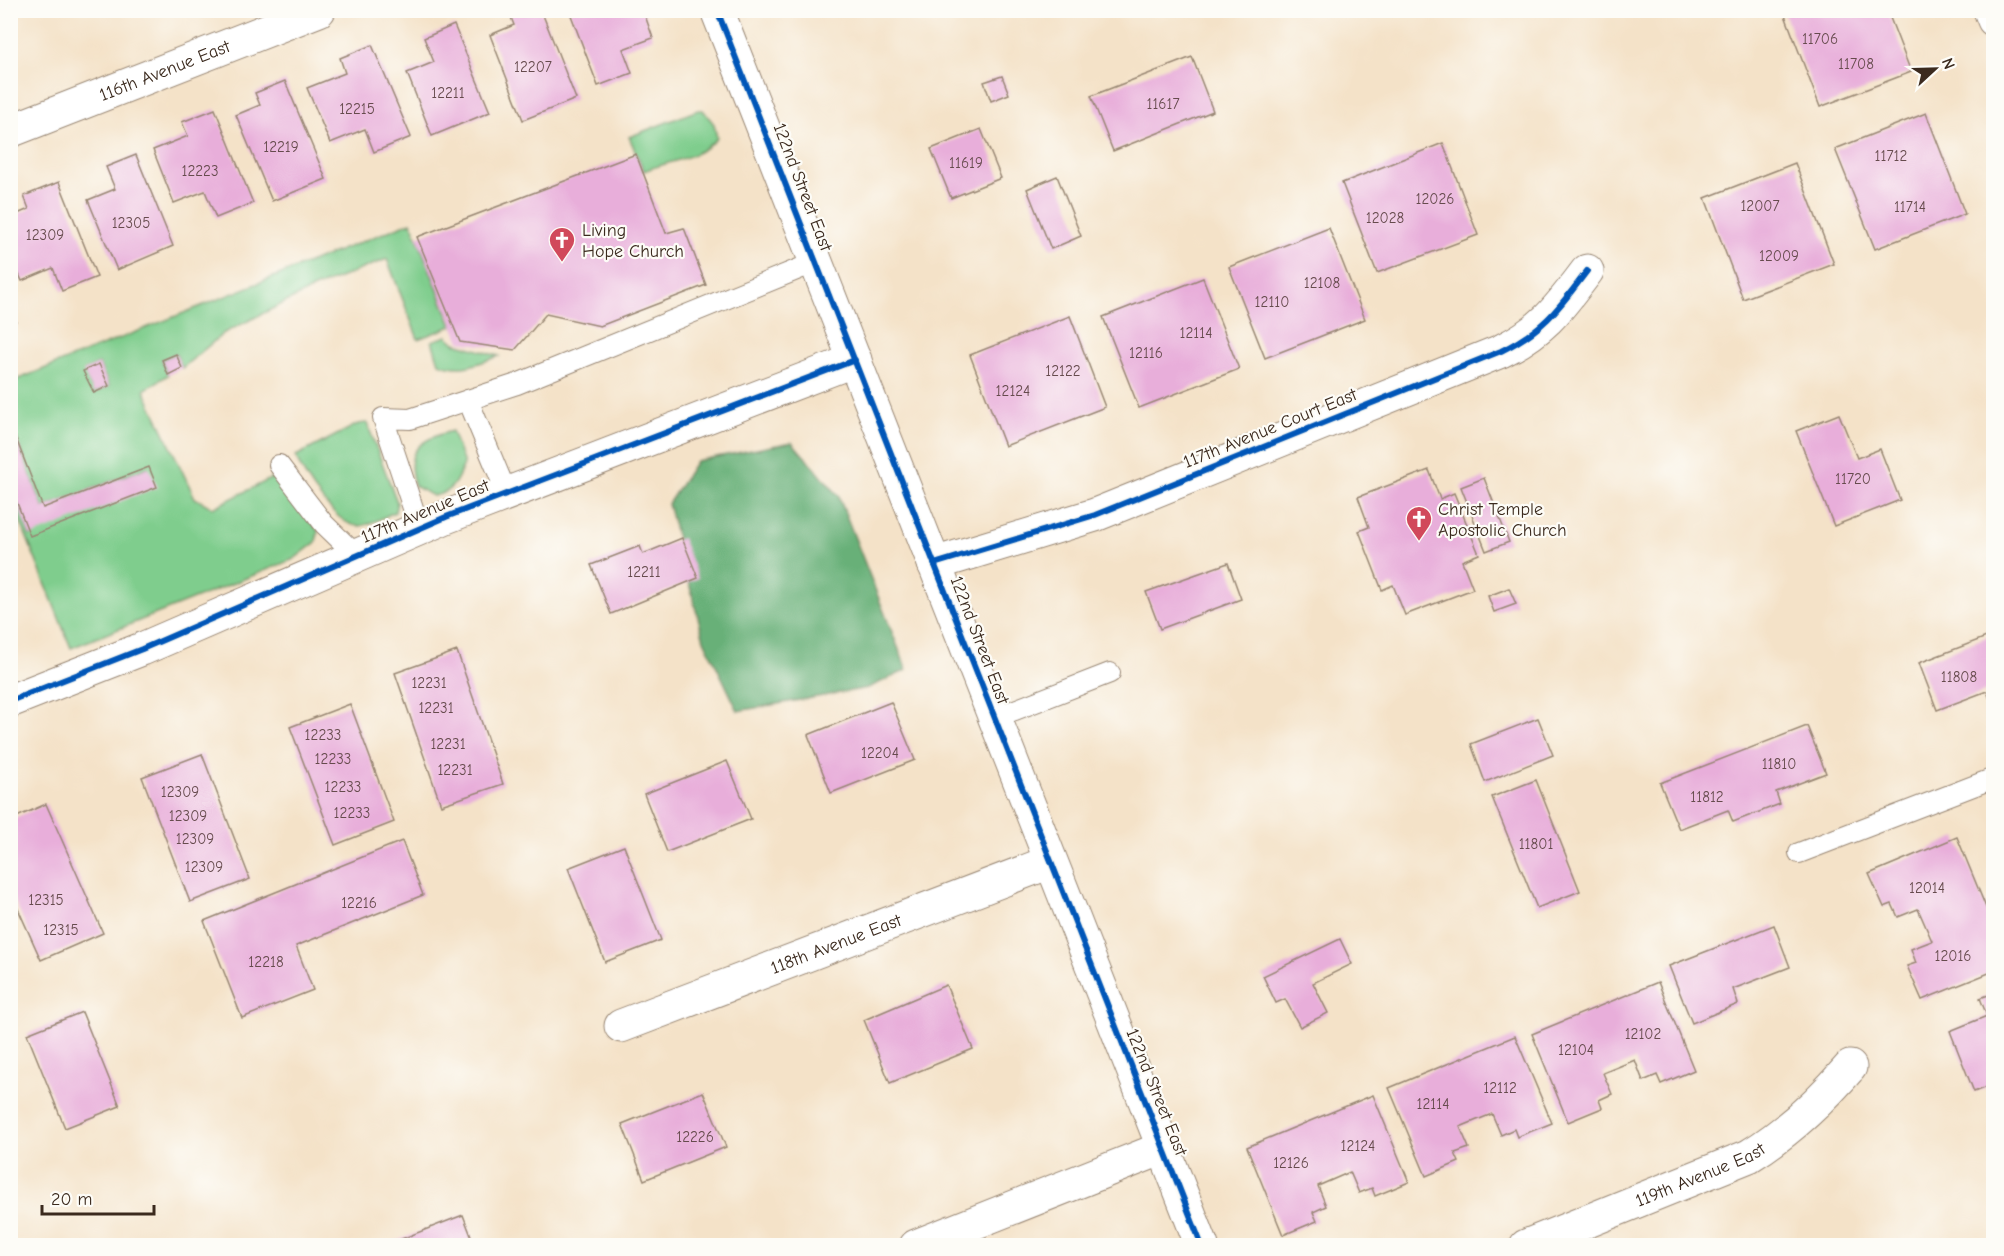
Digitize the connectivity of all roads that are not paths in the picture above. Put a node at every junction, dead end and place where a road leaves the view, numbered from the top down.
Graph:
1 (319, 10) edge
2 (717, 10) edge
3 (1990, 10) edge
4 (1994, 20) edge
5 (10, 131) edge
6 (816, 262) junction
7 (1587, 271) dead end
8 (855, 360) junction
9 (468, 400) junction
10 (279, 465) dead end
11 (507, 494) junction
12 (420, 529) junction
13 (357, 556) junction
14 (934, 564) junction
15 (1110, 673) dead end
16 (10, 701) edge
17 (994, 718) junction
18 (1994, 778) edge
19 (1799, 853) dead end
20 (1050, 862) junction
21 (621, 1026) dead end
22 (1850, 1067) dead end
23 (1163, 1148) junction
24 (916, 1245) edge
25 (1202, 1245) edge
26 (1526, 1245) edge

1 - 5 street, 116th Avenue East
2 - 6 street, 122nd Street East
3 - 4 street
6 - 8 street, 122nd Street East
6 - 9 lane
7 - 14 street, 117th Avenue Court East
8 - 11 street, 117th Avenue East
8 - 14 street, 122nd Street East
9 - 11 lane
9 - 12 lane
10 - 13 lane
11 - 12 street, 117th Avenue East
12 - 13 street, 117th Avenue East
13 - 16 street, 117th Avenue East
14 - 17 street, 122nd Street East
15 - 17 lane
17 - 20 street, 122nd Street East
18 - 19 lane
20 - 21 street, 118th Avenue East
20 - 23 street, 122nd Street East
22 - 26 street, 119th Avenue East
23 - 24 street
23 - 25 street, 122nd Street East

